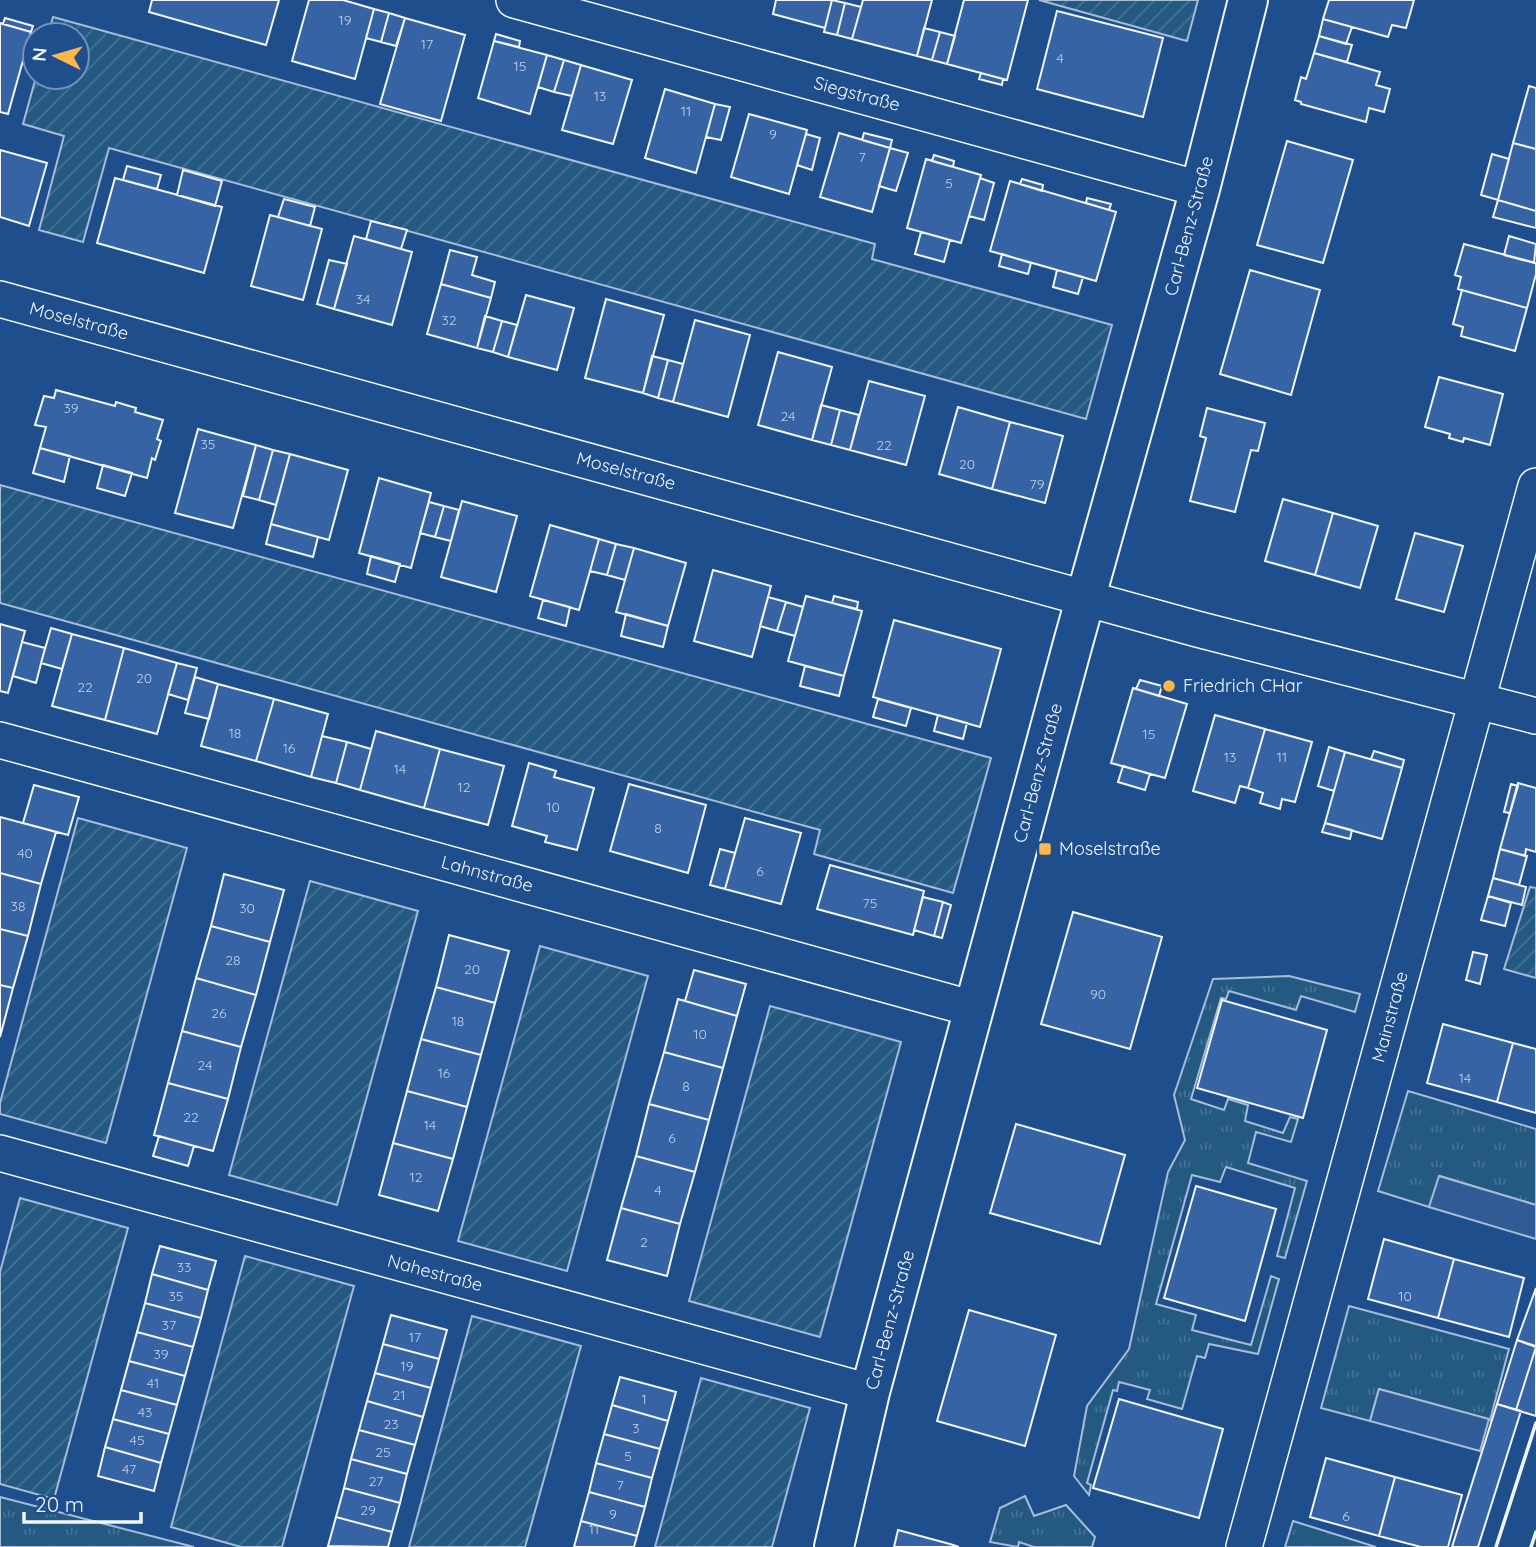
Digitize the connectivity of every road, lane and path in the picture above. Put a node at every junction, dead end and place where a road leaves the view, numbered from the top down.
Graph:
1 (514, 0) edge
2 (1248, 0) edge
3 (1200, 189) junction
4 (0, 299) edge
5 (1536, 486) edge
6 (1086, 598) junction
7 (1477, 700) junction
8 (1536, 716) edge
9 (0, 740) edge
10 (974, 1009) junction
11 (0, 1153) edge
12 (870, 1392) junction
13 (834, 1547) edge
14 (1244, 1547) edge

1 - 3 street, Siegstraße
2 - 3 street, Carl-Benz-Straße
3 - 6 street, Carl-Benz-Straße
4 - 6 street, Moselstraße
5 - 7 street, Mainstraße
6 - 7 street, Moselstraße
6 - 10 street, Carl-Benz-Straße
7 - 8 street, Moselstraße
7 - 14 street, Mainstraße
9 - 10 street, Lahnstraße
10 - 12 street, Carl-Benz-Straße
11 - 12 street, Nahestraße
12 - 13 street, Carl-Benz-Straße

